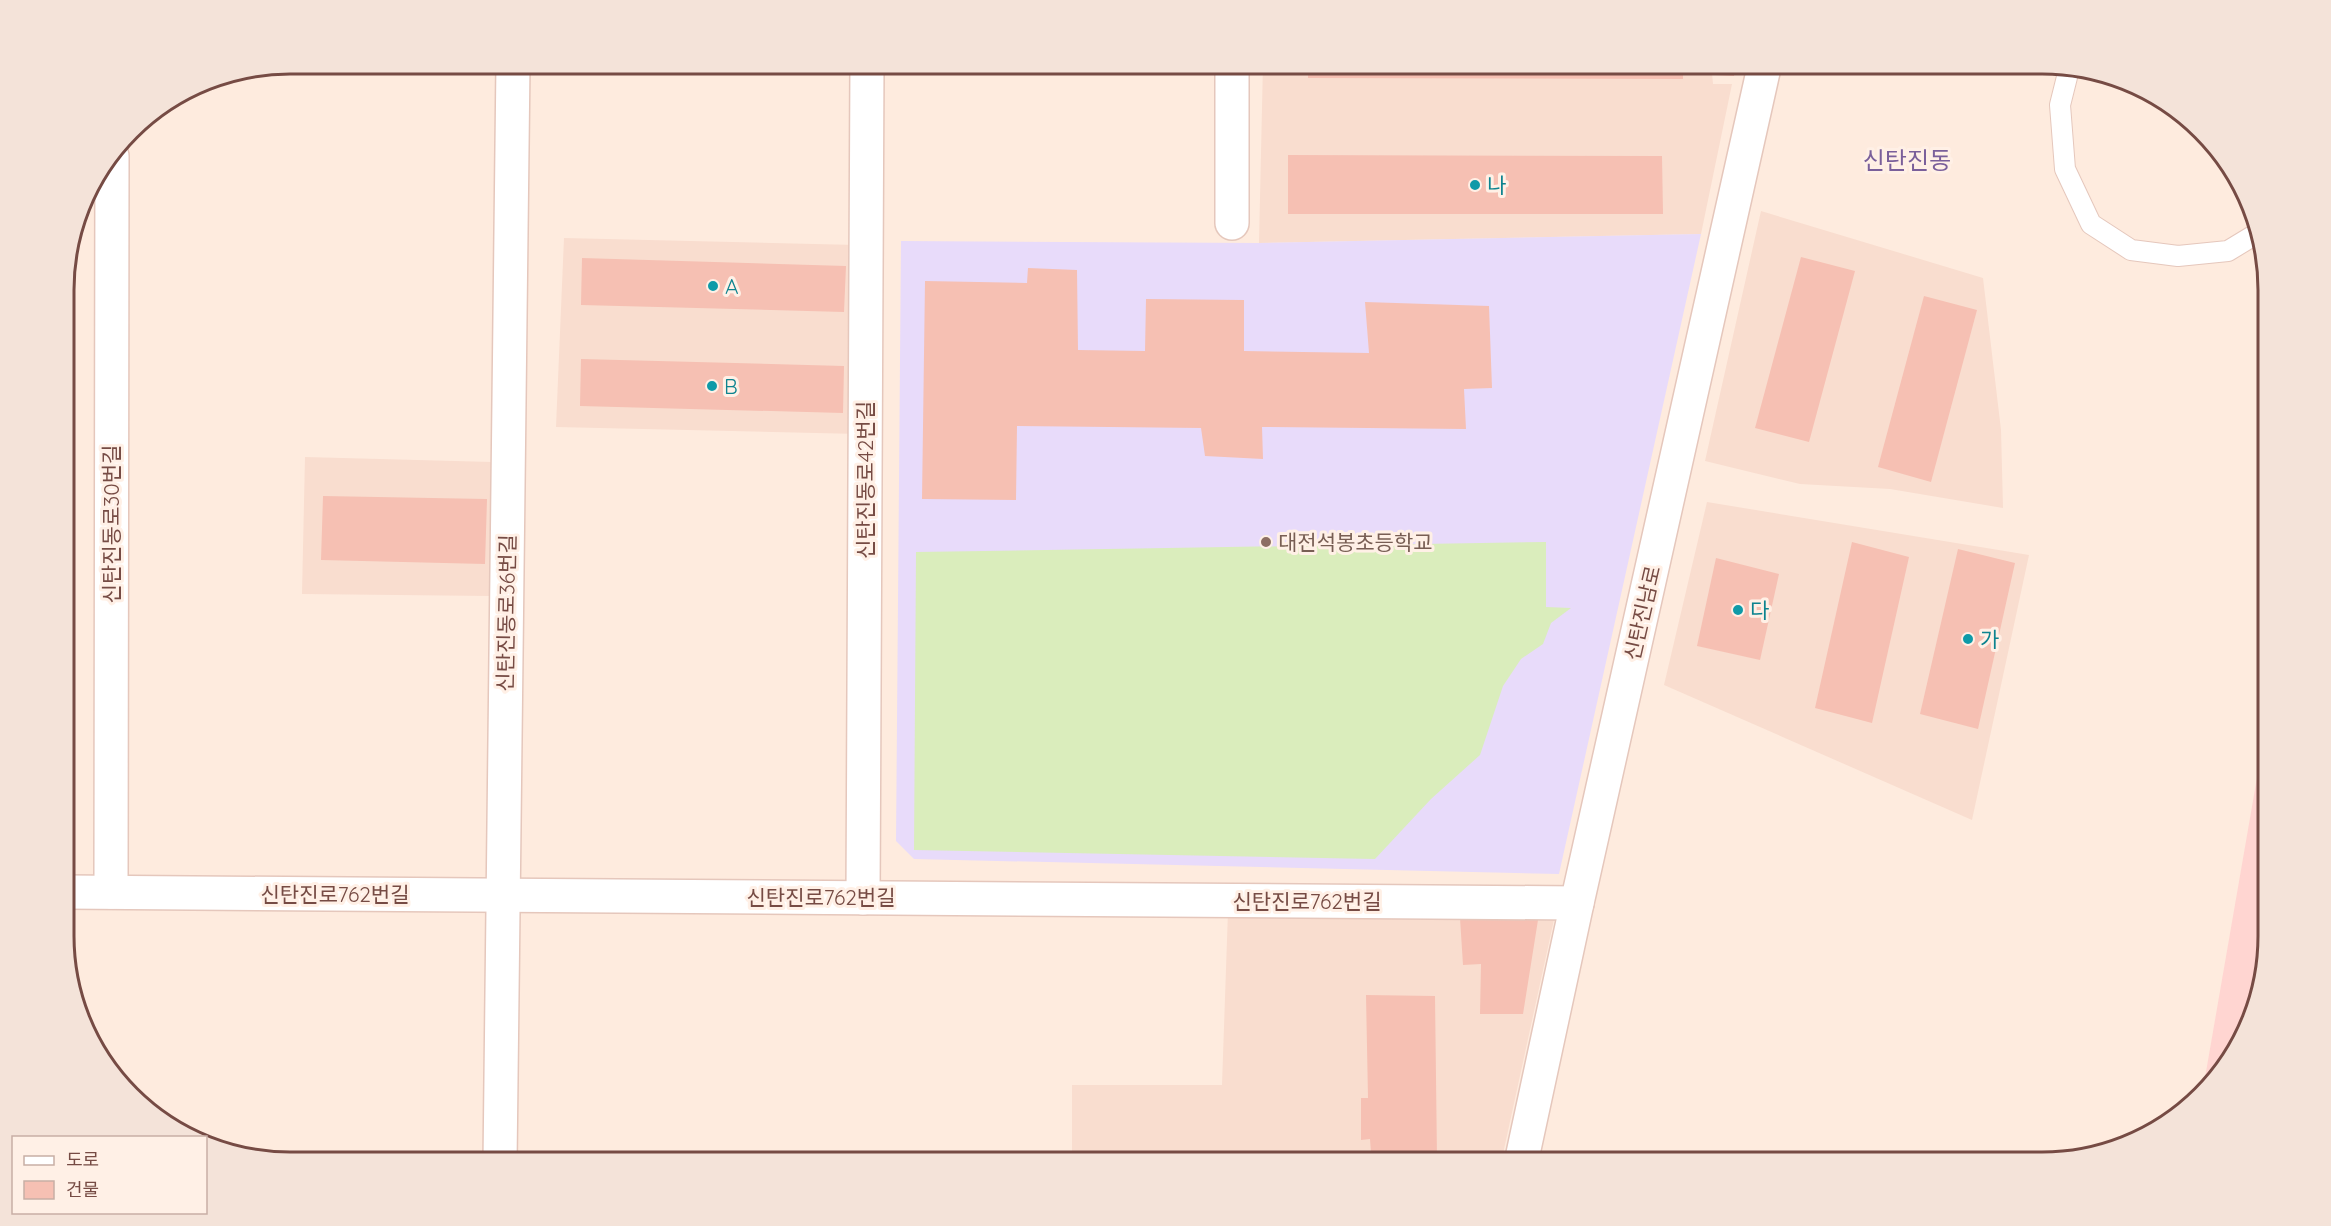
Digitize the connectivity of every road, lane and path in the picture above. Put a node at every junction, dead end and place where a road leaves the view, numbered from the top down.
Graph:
1 (513, 74) edge
2 (867, 74) edge
3 (1232, 74) edge
4 (1763, 74) edge
5 (2068, 75) edge
6 (112, 166) edge
7 (1232, 223) dead end
8 (2251, 237) edge
9 (74, 892) edge
10 (111, 892) junction
11 (503, 895) junction
12 (862, 898) junction
13 (1577, 903) junction
14 (500, 1152) edge
15 (1523, 1152) edge

1 - 11 street, 신탄진동로36번길
2 - 12 street, 신탄진동로42번길
3 - 7 street
4 - 13 street, 신탄진남로
5 - 8 lane
6 - 10 street, 신탄진동로30번길
9 - 10 street, 신탄진로762번길
10 - 11 street, 신탄진로762번길
11 - 12 street, 신탄진로762번길
11 - 14 street, 신탄진동로36번길
12 - 13 street, 신탄진로762번길
13 - 15 street, 신탄진남로

